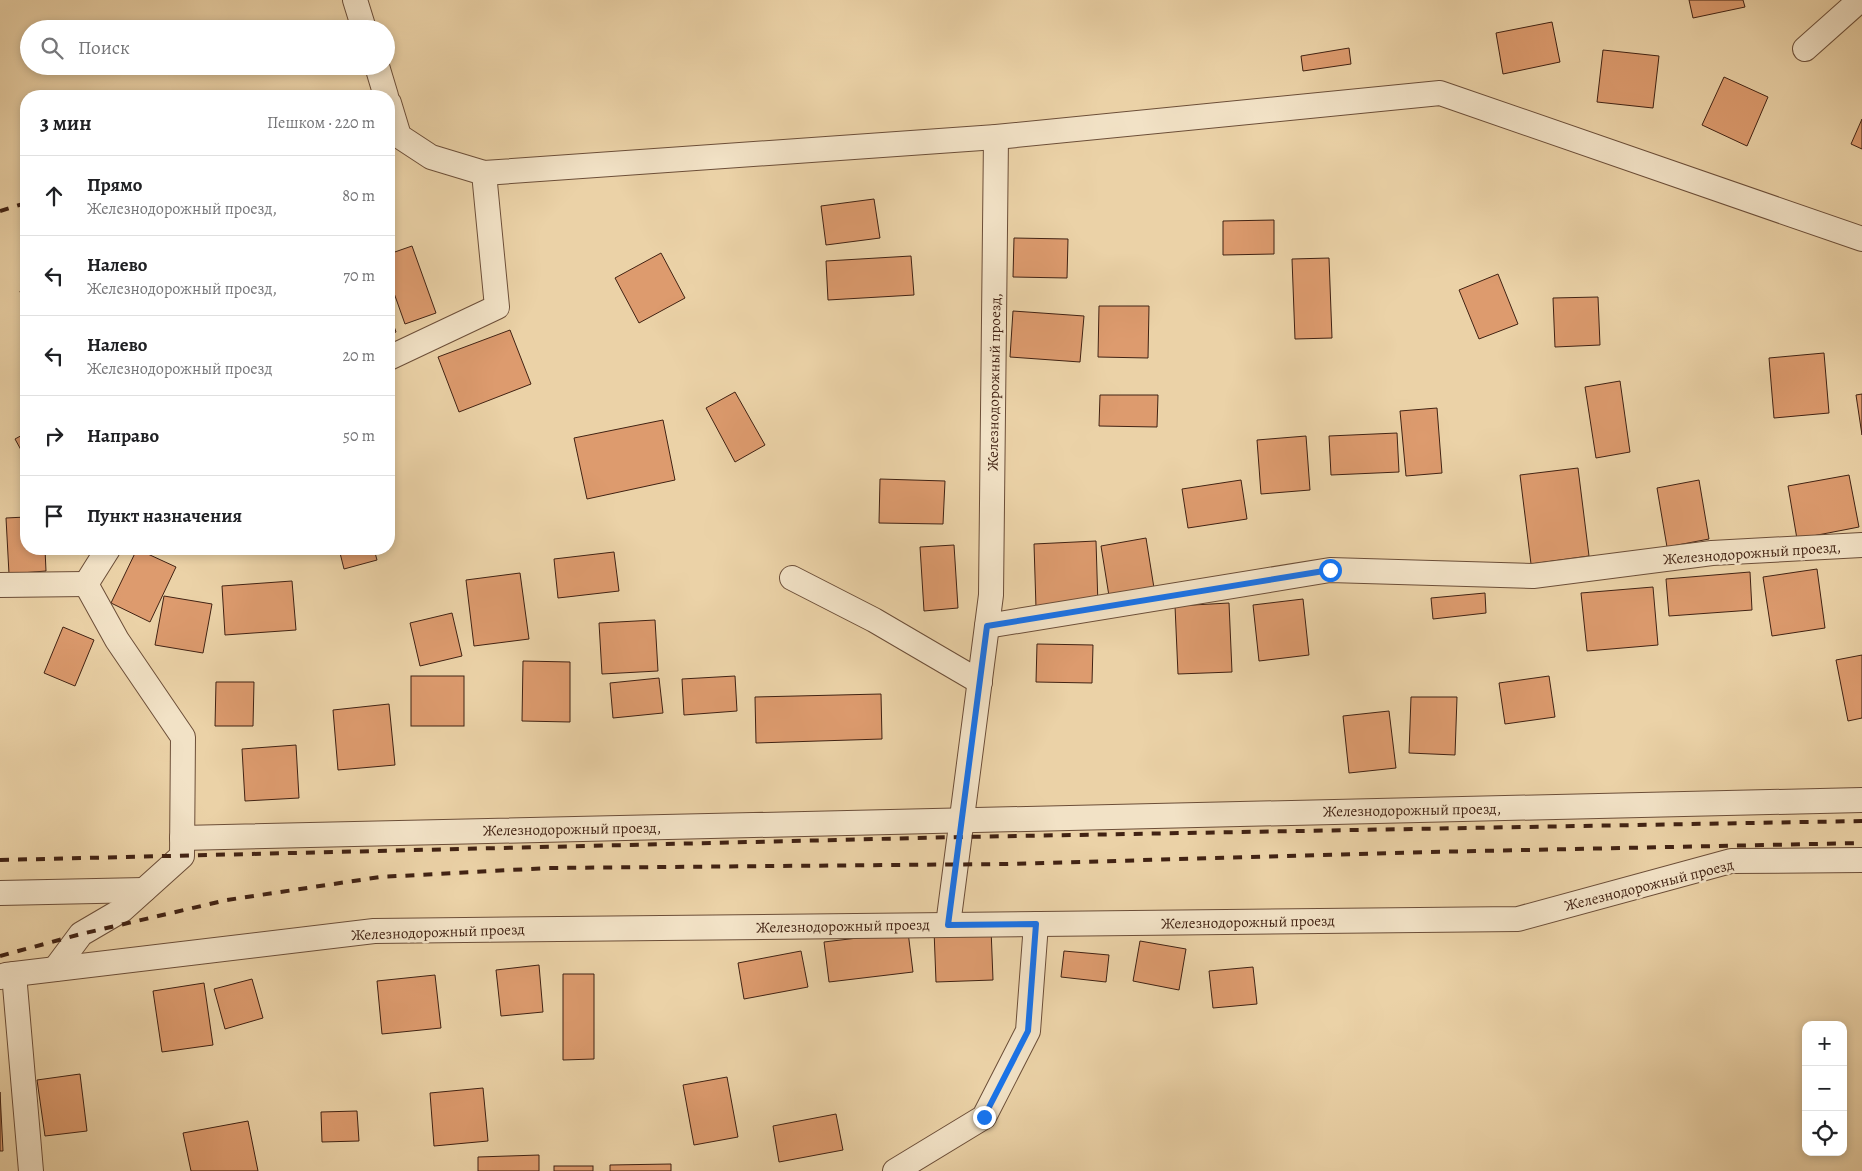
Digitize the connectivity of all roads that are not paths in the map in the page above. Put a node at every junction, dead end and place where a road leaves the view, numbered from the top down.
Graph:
1 (355, 0) edge
2 (1860, 0) edge
3 (361, 20) edge
4 (1805, 49) dead end
5 (380, 75) edge
6 (384, 90) edge
7 (395, 123) edge
8 (996, 137) junction
9 (484, 173) junction
10 (1862, 240) edge
11 (395, 355) edge
12 (1862, 546) edge
13 (104, 555) edge
14 (792, 578) dead end
15 (86, 584) junction
16 (0, 585) edge
17 (987, 626) junction
18 (980, 682) junction
19 (1862, 800) edge
20 (962, 820) junction
21 (182, 838) junction
22 (1862, 860) edge
23 (144, 890) junction
24 (0, 893) edge
25 (1036, 924) junction
26 (948, 925) junction
27 (55, 969) junction
28 (7, 976) edge
29 (31, 1171) edge
30 (895, 1171) edge

1 - 3 street
2 - 4 street
5 - 6 street
7 - 9 street
8 - 9 street
8 - 10 street
8 - 17 street, Железнодорожный проезд,
9 - 11 street
12 - 17 street, Железнодорожный проезд,
13 - 15 street
14 - 18 street
15 - 16 street
15 - 21 street
17 - 18 street, Железнодорожный проезд,
18 - 20 street, Железнодорожный проезд,
19 - 20 street, Железнодорожный проезд,
20 - 21 street, Железнодорожный проезд,
20 - 26 street, Железнодорожный проезд,
21 - 23 street
22 - 25 street, Железнодорожный проезд
23 - 24 street
23 - 27 street
25 - 26 street, Железнодорожный проезд
25 - 30 street
26 - 27 street, Железнодорожный проезд
27 - 28 street, Железнодорожный проезд
28 - 29 street

